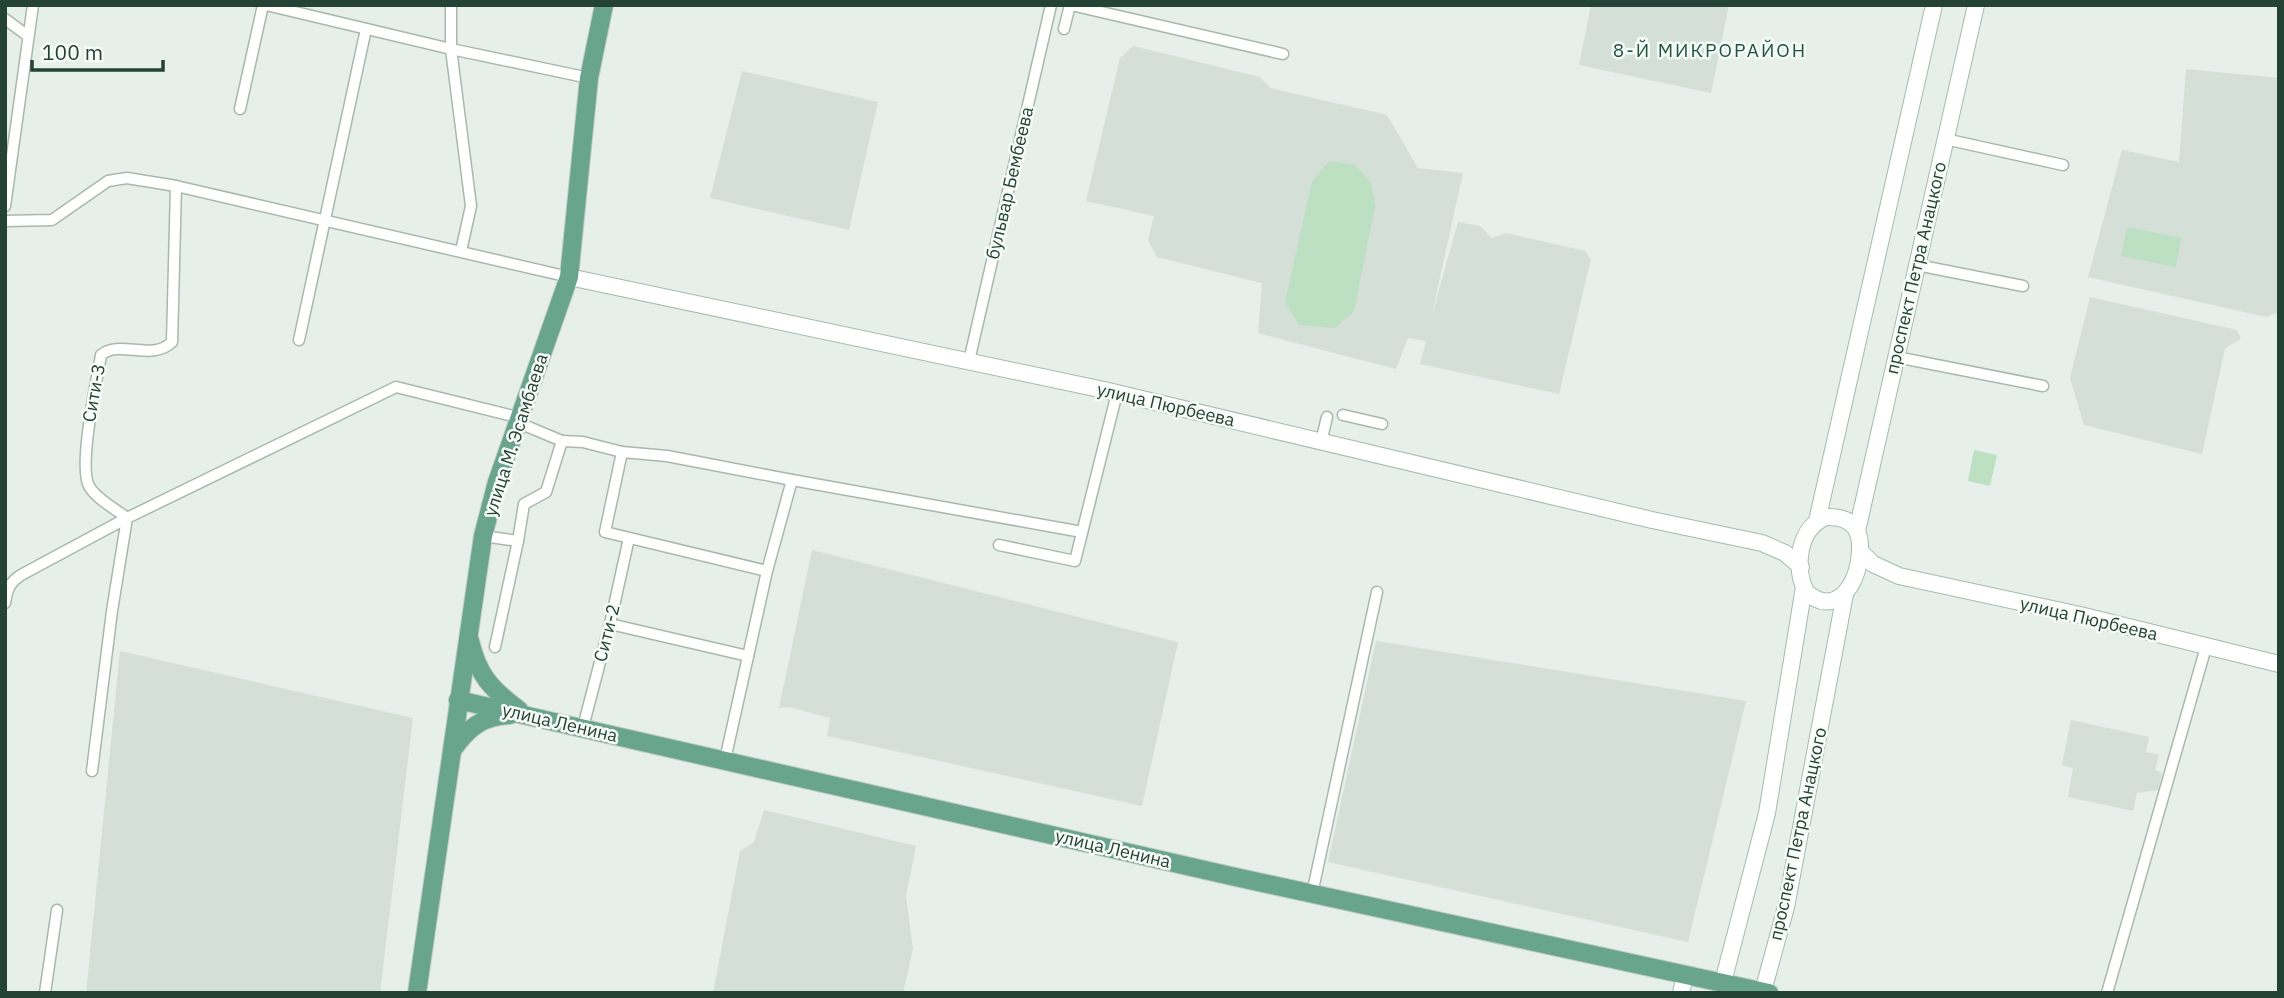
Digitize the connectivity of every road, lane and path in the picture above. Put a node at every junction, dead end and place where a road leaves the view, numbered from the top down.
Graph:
1 (33, 5) edge
2 (265, 5) edge
3 (451, 5) edge
4 (604, 5) edge
5 (1051, 5) edge
6 (1070, 5) edge
7 (1934, 5) edge
8 (1976, 5) edge
9 (5, 19) edge
10 (366, 29) junction
11 (1064, 29) dead end
12 (28, 36) junction
13 (452, 50) junction
14 (1283, 54) dead end
15 (589, 78) junction
16 (240, 109) dead end
17 (1945, 139) junction
18 (10, 143) edge
19 (2063, 165) dead end
20 (176, 186) junction
21 (5, 206) edge
22 (5, 221) edge
23 (324, 221) junction
24 (461, 251) junction
25 (1917, 265) junction
26 (569, 277) junction
27 (2023, 286) dead end
28 (299, 340) dead end
29 (1896, 357) junction
30 (969, 361) junction
31 (2043, 386) dead end
32 (1117, 393) junction
33 (1343, 415) dead end
34 (1327, 417) dead end
35 (520, 421) junction
36 (1382, 424) dead end
37 (562, 441) junction
38 (1321, 442) junction
39 (622, 452) junction
40 (792, 480) junction
41 (127, 518) junction
42 (1816, 521) junction
43 (1857, 531) junction
44 (1082, 532) junction
45 (483, 536) junction
46 (1804, 536) junction
47 (629, 538) junction
48 (518, 541) junction
49 (1762, 543) junction
50 (999, 545) dead end
51 (1860, 551) junction
52 (1801, 567) junction
53 (767, 571) junction
54 (1899, 576) junction
55 (1804, 587) junction
56 (1850, 587) junction
57 (1377, 592) dead end
58 (5, 604) edge
59 (610, 624) junction
60 (469, 634) junction
61 (2206, 647) junction
62 (495, 648) dead end
63 (748, 656) junction
64 (2279, 664) edge
65 (458, 700) junction
66 (524, 714) junction
67 (583, 727) junction
68 (451, 751) junction
69 (725, 760) junction
70 (92, 771) dead end
71 (1312, 894) junction
72 (57, 910) dead end
73 (1685, 975) junction
74 (1723, 982) junction
75 (1766, 992) edge
76 (45, 993) edge
77 (417, 993) edge
78 (1682, 993) edge
79 (2107, 993) edge

1 - 12 street
2 - 10 street
2 - 16 street
3 - 13 street
4 - 15 main road, улица М. Эсамбаева
5 - 30 street, бульвар Бембеева
6 - 11 street
6 - 14 street
7 - 42 main road
8 - 17 main road, проспект Петра Анацкого
9 - 12 street
10 - 13 street
10 - 23 street
12 - 18 street
13 - 15 street
13 - 24 street
15 - 26 main road, улица М. Эсамбаева
17 - 19 street
17 - 25 main road, проспект Петра Анацкого
18 - 21 street
20 - 22 street
20 - 23 street
20 - 41 street, Сити-3
23 - 24 street
23 - 28 street
24 - 26 street
25 - 27 street
25 - 29 main road, проспект Петра Анацкого
26 - 30 main road, улица Пюрбеева
26 - 35 main road, улица М. Эсамбаева
29 - 31 street
29 - 43 main road, проспект Петра Анацкого
30 - 32 main road, улица Пюрбеева
32 - 38 main road, улица Пюрбеева
32 - 44 street
33 - 36 street
34 - 38 street
35 - 37 street
35 - 41 street
35 - 45 main road, улица М. Эсамбаева
37 - 39 street
37 - 48 street
38 - 49 main road, улица Пюрбеева
39 - 40 street
39 - 47 street
40 - 44 street
40 - 53 street
41 - 58 street
41 - 70 street
42 - 43 main road
42 - 46 main road
43 - 51 main road
44 - 50 street
45 - 48 street
45 - 60 main road, улица М. Эсамбаева
46 - 49 main road
46 - 52 main road
47 - 53 street
47 - 59 street, Сити-2
48 - 62 street
49 - 52 main road
51 - 54 main road
51 - 56 main road
52 - 55 main road
53 - 63 street
54 - 56 main road
54 - 61 main road, улица Пюрбеева
55 - 56 main road
55 - 74 main road, проспект Петра Анацкого
56 - 75 main road, проспект Петра Анацкого
57 - 71 street
59 - 63 street
59 - 67 street, Сити-2
60 - 65 main road, улица М. Эсамбаева
60 - 66 main road
61 - 64 main road, улица Пюрбеева
61 - 79 street
63 - 69 street
65 - 66 main road, улица Ленина
65 - 68 main road, улица М. Эсамбаева
66 - 67 main road, улица Ленина
66 - 68 main road
67 - 69 main road, улица Ленина
68 - 77 main road, улица М. Эсамбаева
69 - 71 main road, улица Ленина
71 - 73 main road, улица Ленина
72 - 76 street
73 - 74 main road, улица Ленина
73 - 78 main road
74 - 75 main road, улица Ленина

